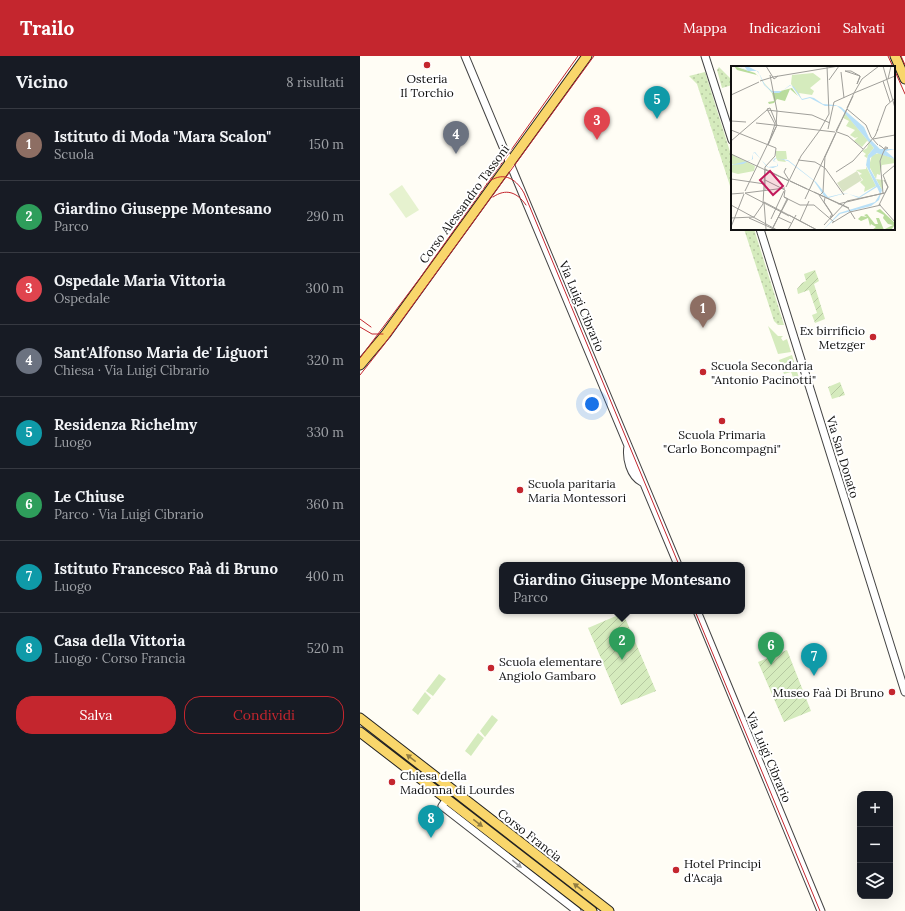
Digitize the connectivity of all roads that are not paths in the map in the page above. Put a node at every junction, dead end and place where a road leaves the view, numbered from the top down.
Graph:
1 (465, 56) edge
2 (587, 56) edge
3 (705, 56) edge
4 (895, 56) edge
5 (905, 79) edge
6 (731, 137) edge
7 (510, 163) junction
8 (760, 230) edge
9 (360, 365) edge
10 (677, 562) edge
11 (698, 614) edge
12 (905, 692) edge
13 (360, 718) edge
14 (360, 732) edge
15 (444, 802) junction
16 (577, 911) edge
17 (592, 911) edge
18 (609, 911) edge
19 (821, 911) edge

1 - 7 street, Via Luigi Cibrario
2 - 7 main road, Corso Alessandro Tassoni
3 - 6 street
4 - 5 main road
7 - 9 main road, Corso Alessandro Tassoni
7 - 10 street, Via Luigi Cibrario
8 - 12 street, Via San Donato
11 - 19 street, Via Luigi Cibrario
18 -> 13 main road, Corso Francia
14 - 15 main road, Corso Francia
15 -> 16 street, Corso Francia
15 -> 17 main road, Corso Francia

